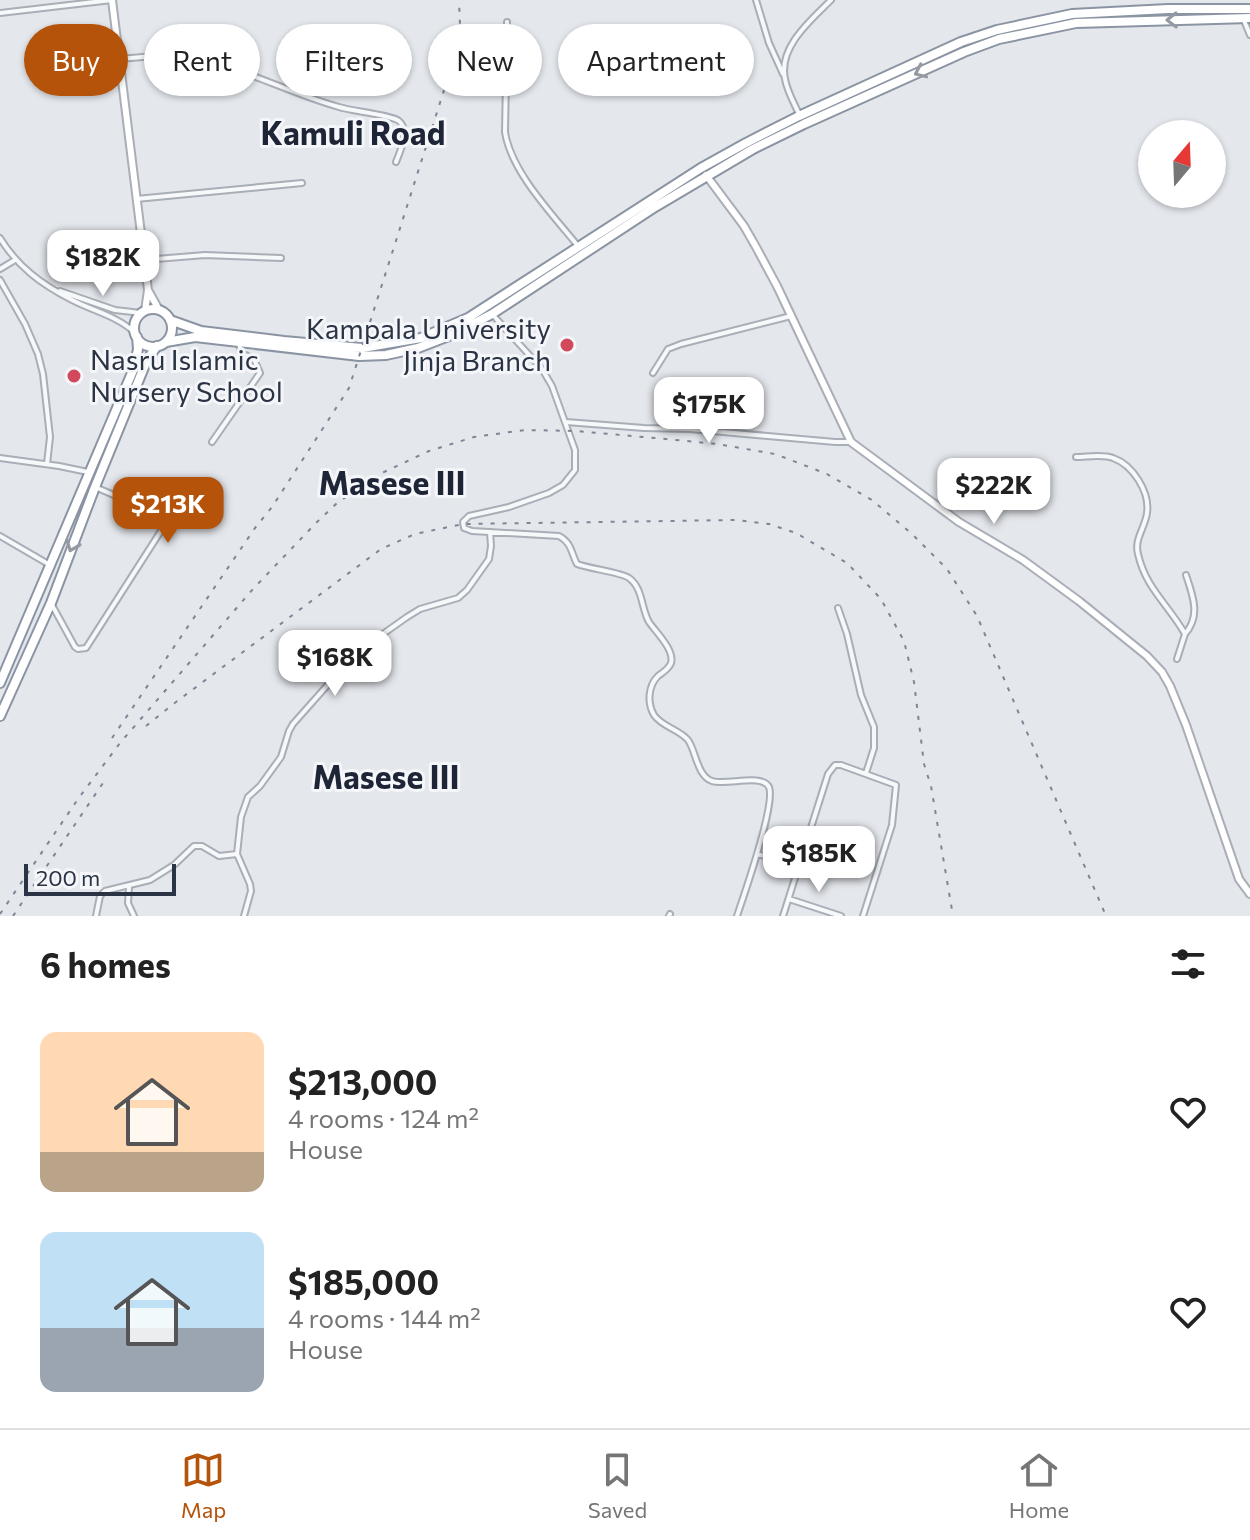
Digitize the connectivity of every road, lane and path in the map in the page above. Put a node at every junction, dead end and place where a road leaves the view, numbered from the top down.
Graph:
1 (112, 0) edge
2 (756, 0) edge
3 (831, 0) edge
4 (1169, 5) edge
5 (1250, 9) edge
6 (0, 13) edge
7 (1247, 18) edge
8 (507, 22) dead end
9 (115, 24) edge
10 (1250, 35) edge
11 (128, 58) edge
12 (784, 76) junction
13 (123, 96) edge
14 (799, 116) junction
15 (396, 162) dead end
16 (706, 175) junction
17 (302, 183) dead end
18 (136, 199) junction
19 (0, 238) edge
20 (578, 246) junction
21 (281, 258) dead end
22 (15, 260) junction
23 (144, 260) junction
24 (0, 269) edge
25 (0, 280) edge
26 (54, 289) junction
27 (148, 290) junction
28 (159, 310) junction
29 (143, 312) junction
30 (492, 314) junction
31 (791, 316) junction
32 (170, 320) junction
33 (136, 335) junction
34 (239, 343) junction
35 (161, 344) junction
36 (653, 373) dead end
37 (566, 422) junction
38 (212, 442) dead end
39 (851, 442) junction
40 (1076, 457) dead end
41 (0, 458) edge
42 (47, 464) junction
43 (90, 472) junction
44 (95, 487) junction
45 (490, 532) junction
46 (0, 536) edge
47 (51, 565) junction
48 (1186, 575) dead end
49 (51, 603) junction
50 (838, 608) dead end
51 (1185, 634) junction
52 (1177, 659) dead end
53 (4, 660) edge
54 (0, 683) edge
55 (0, 716) edge
56 (866, 773) junction
57 (237, 854) junction
58 (757, 854) junction
59 (797, 865) junction
60 (129, 886) junction
61 (1250, 894) edge
62 (789, 899) junction
63 (96, 916) edge
64 (134, 916) edge
65 (244, 916) edge
66 (737, 916) edge
67 (783, 916) edge
68 (841, 916) edge
69 (863, 916) edge

1 - 6 street
1 - 9 street
2 - 12 street
3 - 12 street
4 - 5 highway
4 - 14 highway
7 - 10 street
7 -> 16 highway
8 - 20 street
11 - 15 street
12 - 14 street
13 - 18 street
14 - 20 highway
16 - 30 highway
16 - 31 street
17 - 18 street
18 - 23 street
19 - 22 street
20 - 32 highway
21 - 23 street
22 - 24 street
22 - 26 street
23 - 27 street
25 - 42 street
26 - 29 street
26 - 33 street
27 - 28 street
27 - 29 street
28 - 29 highway
28 - 32 highway
29 - 33 highway
30 - 34 highway
30 - 37 street
31 - 36 street
31 - 39 street
32 - 35 highway
33 - 35 highway
33 - 43 highway
34 - 35 highway
34 - 38 street
35 - 44 highway
37 - 39 street
37 - 45 street
39 - 61 street
40 - 51 street
41 - 42 street
42 - 43 street
43 - 47 highway
44 -> 49 highway
44 - 49 street
45 - 57 street
45 - 58 street
46 - 47 street
47 - 53 highway
48 - 51 street
49 - 55 highway
50 - 56 street
51 - 52 street
53 - 54 highway
56 - 59 street
56 - 69 street
57 - 60 street
57 - 65 street
58 - 59 street
58 - 66 street
59 - 62 street
60 - 63 street
60 - 64 street
62 - 67 street
62 - 68 street

